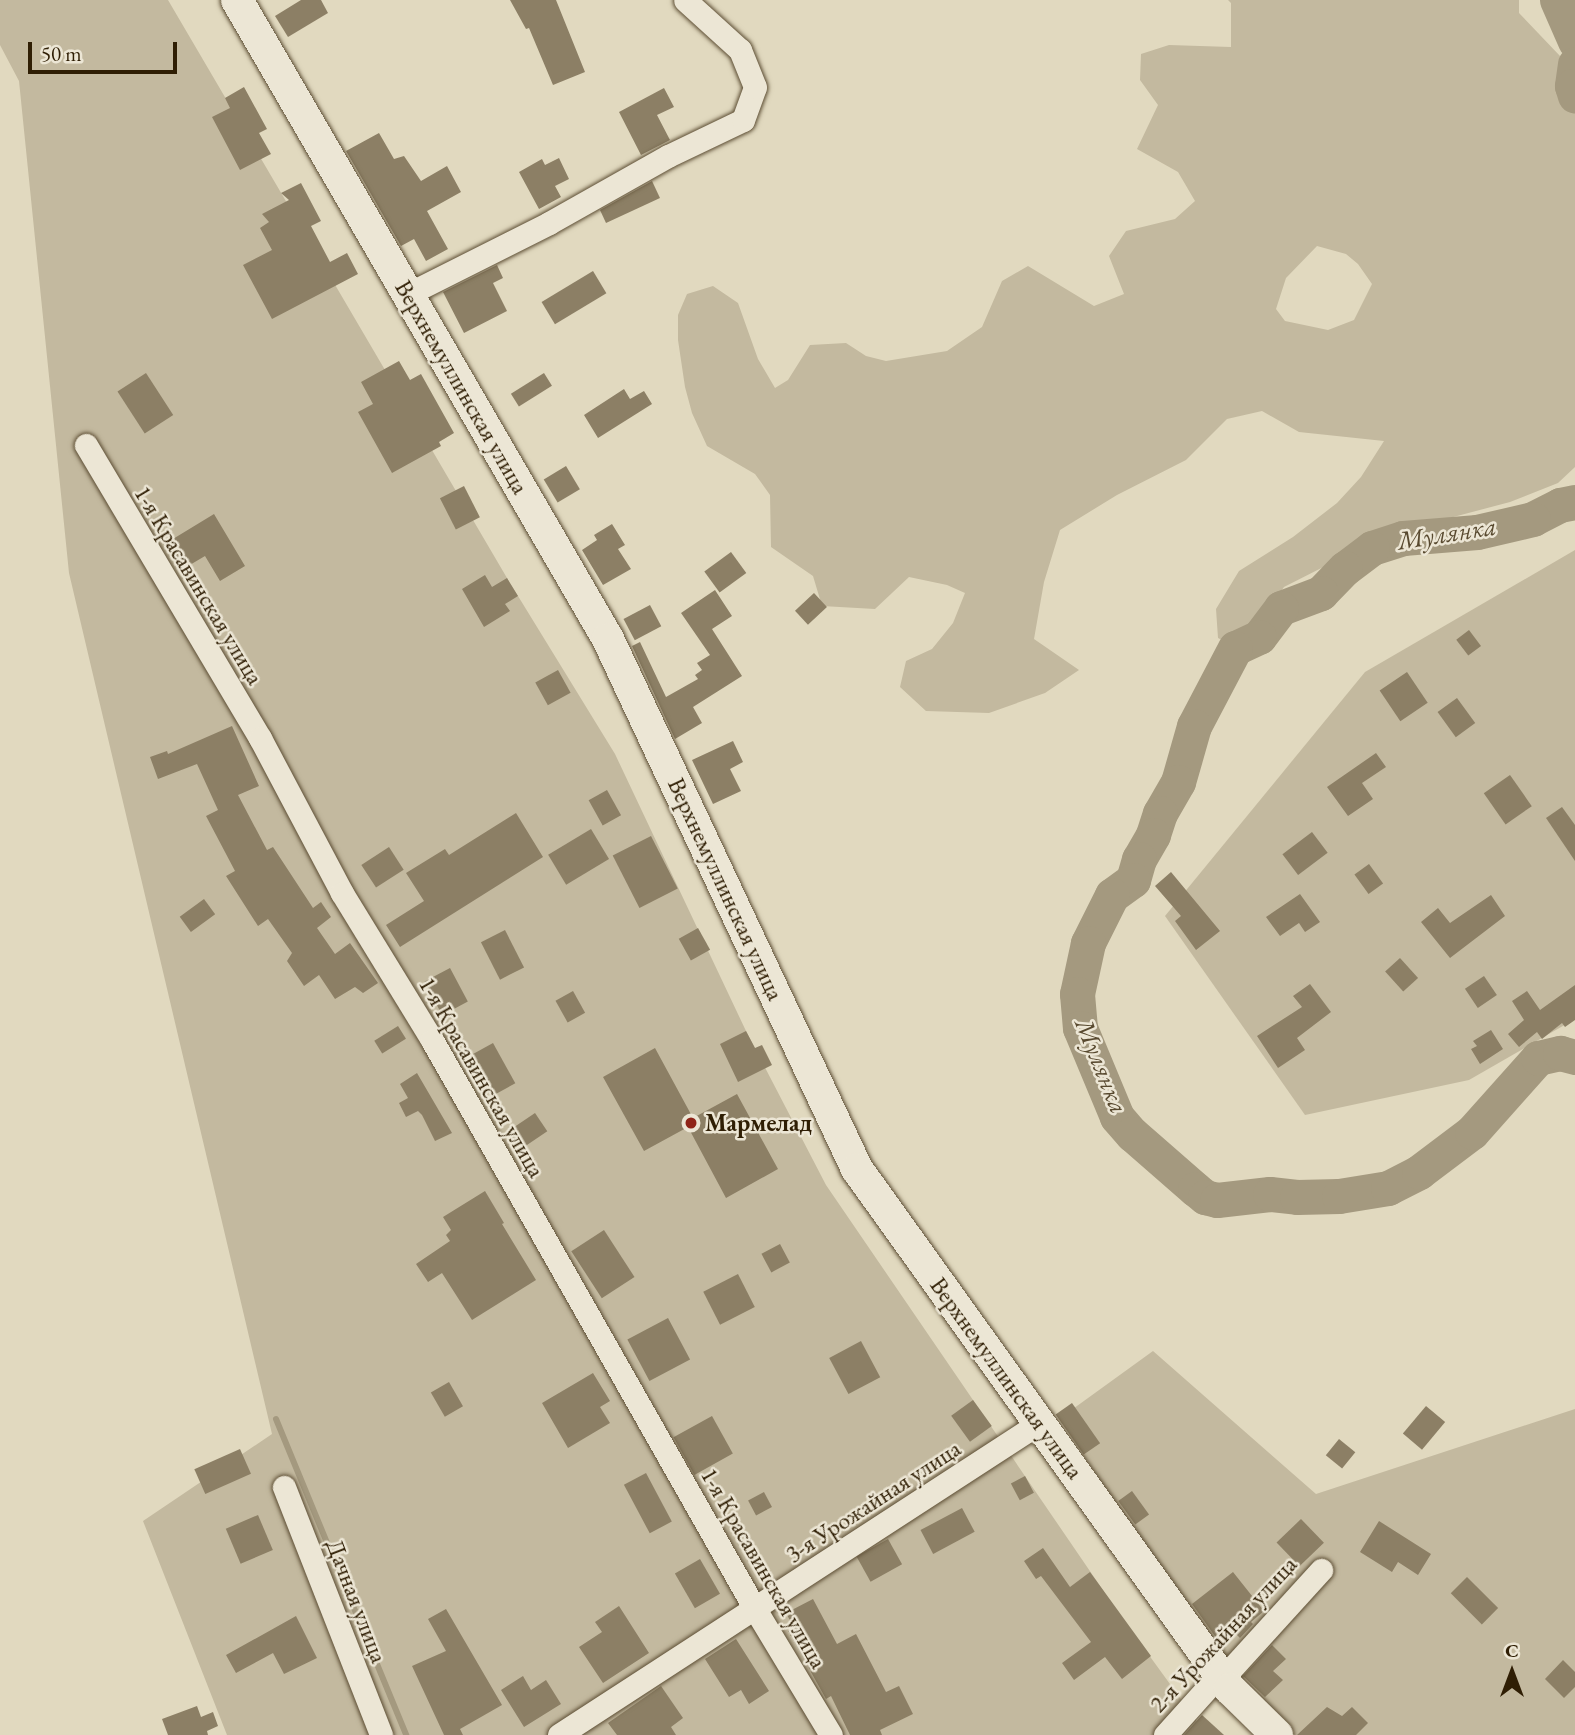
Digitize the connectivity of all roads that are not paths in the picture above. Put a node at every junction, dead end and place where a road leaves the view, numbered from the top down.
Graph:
1 (237, 0) edge
2 (685, 0) edge
3 (405, 290) junction
4 (86, 445) dead end
5 (1039, 1423) junction
6 (284, 1487) dead end
7 (1321, 1570) dead end
8 (755, 1609) junction
9 (1219, 1675) junction
10 (381, 1735) edge
11 (559, 1735) edge
12 (831, 1735) edge
13 (1165, 1735) edge
14 (1277, 1735) edge

1 - 3 street, Верхнемуллинская улица
2 - 3 street
3 - 5 street, Верхнемуллинская улица
4 - 8 street, 1-я Красавинская улица
5 - 8 street, 3-я Урожайная улица
5 - 9 street, Верхнемуллинская улица
6 - 10 street, Дачная улица
7 - 9 street, 2-я Урожайная улица
8 - 11 street, 3-я Урожайная улица
8 - 12 street, 1-я Красавинская улица
9 - 13 street, 2-я Урожайная улица
9 - 14 street, Верхнемуллинская улица

